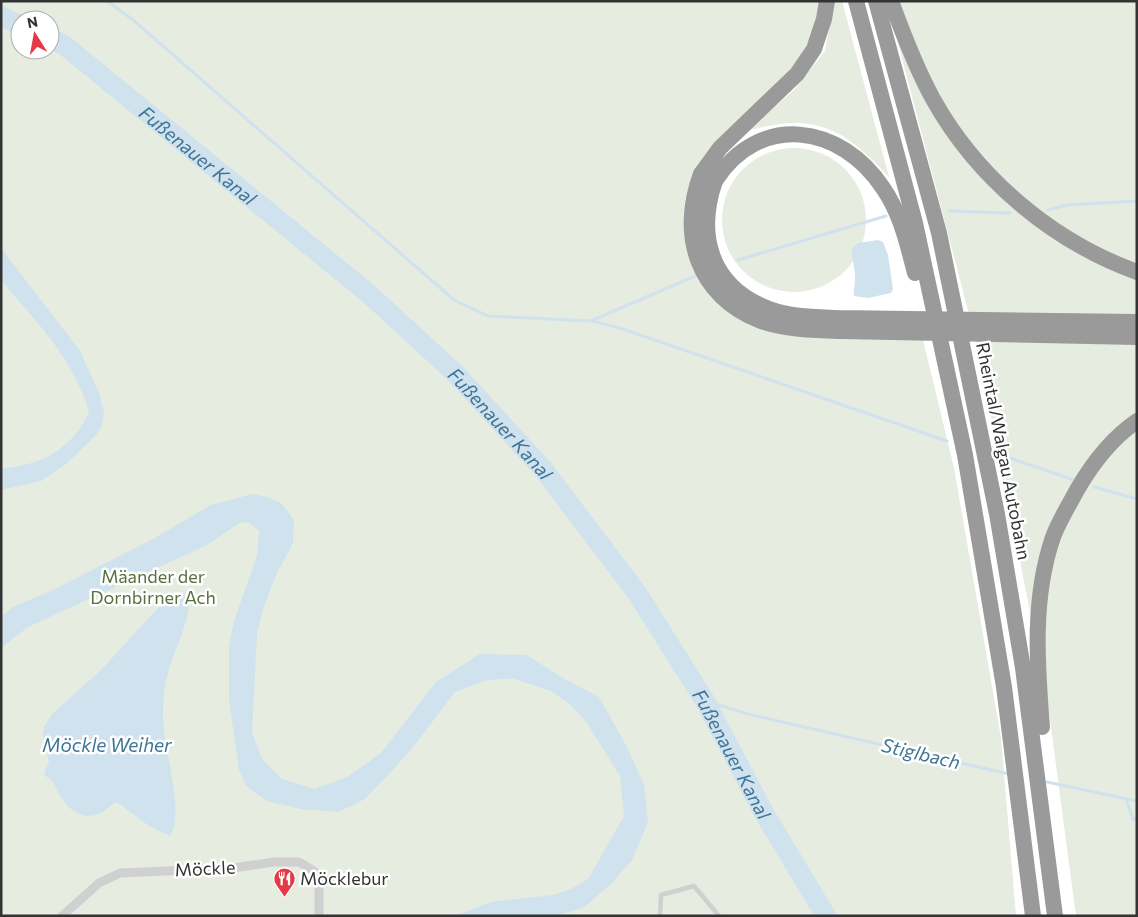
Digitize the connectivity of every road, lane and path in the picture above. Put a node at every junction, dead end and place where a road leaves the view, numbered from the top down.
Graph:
1 (827, 1) edge
2 (856, 1) edge
3 (876, 1) edge
4 (890, 1) edge
5 (708, 178) junction
6 (1137, 272) edge
7 (1137, 322) edge
8 (1137, 337) edge
9 (945, 365) junction
10 (1137, 421) edge
11 (1036, 759) junction
12 (62, 916) edge
13 (319, 916) edge
14 (660, 916) edge
15 (720, 916) edge
16 (1033, 916) edge
17 (1054, 916) edge

1 - 5 highway
2 - 9 highway
3 - 11 highway, Rheintal/Walgau Autobahn
4 - 6 highway
5 - 7 highway, bridge
5 - 8 highway, bridge
5 - 9 highway
9 - 16 highway
10 - 11 highway
11 - 17 highway, Rheintal/Walgau Autobahn
12 - 13 street, Möckle
14 - 15 lane

